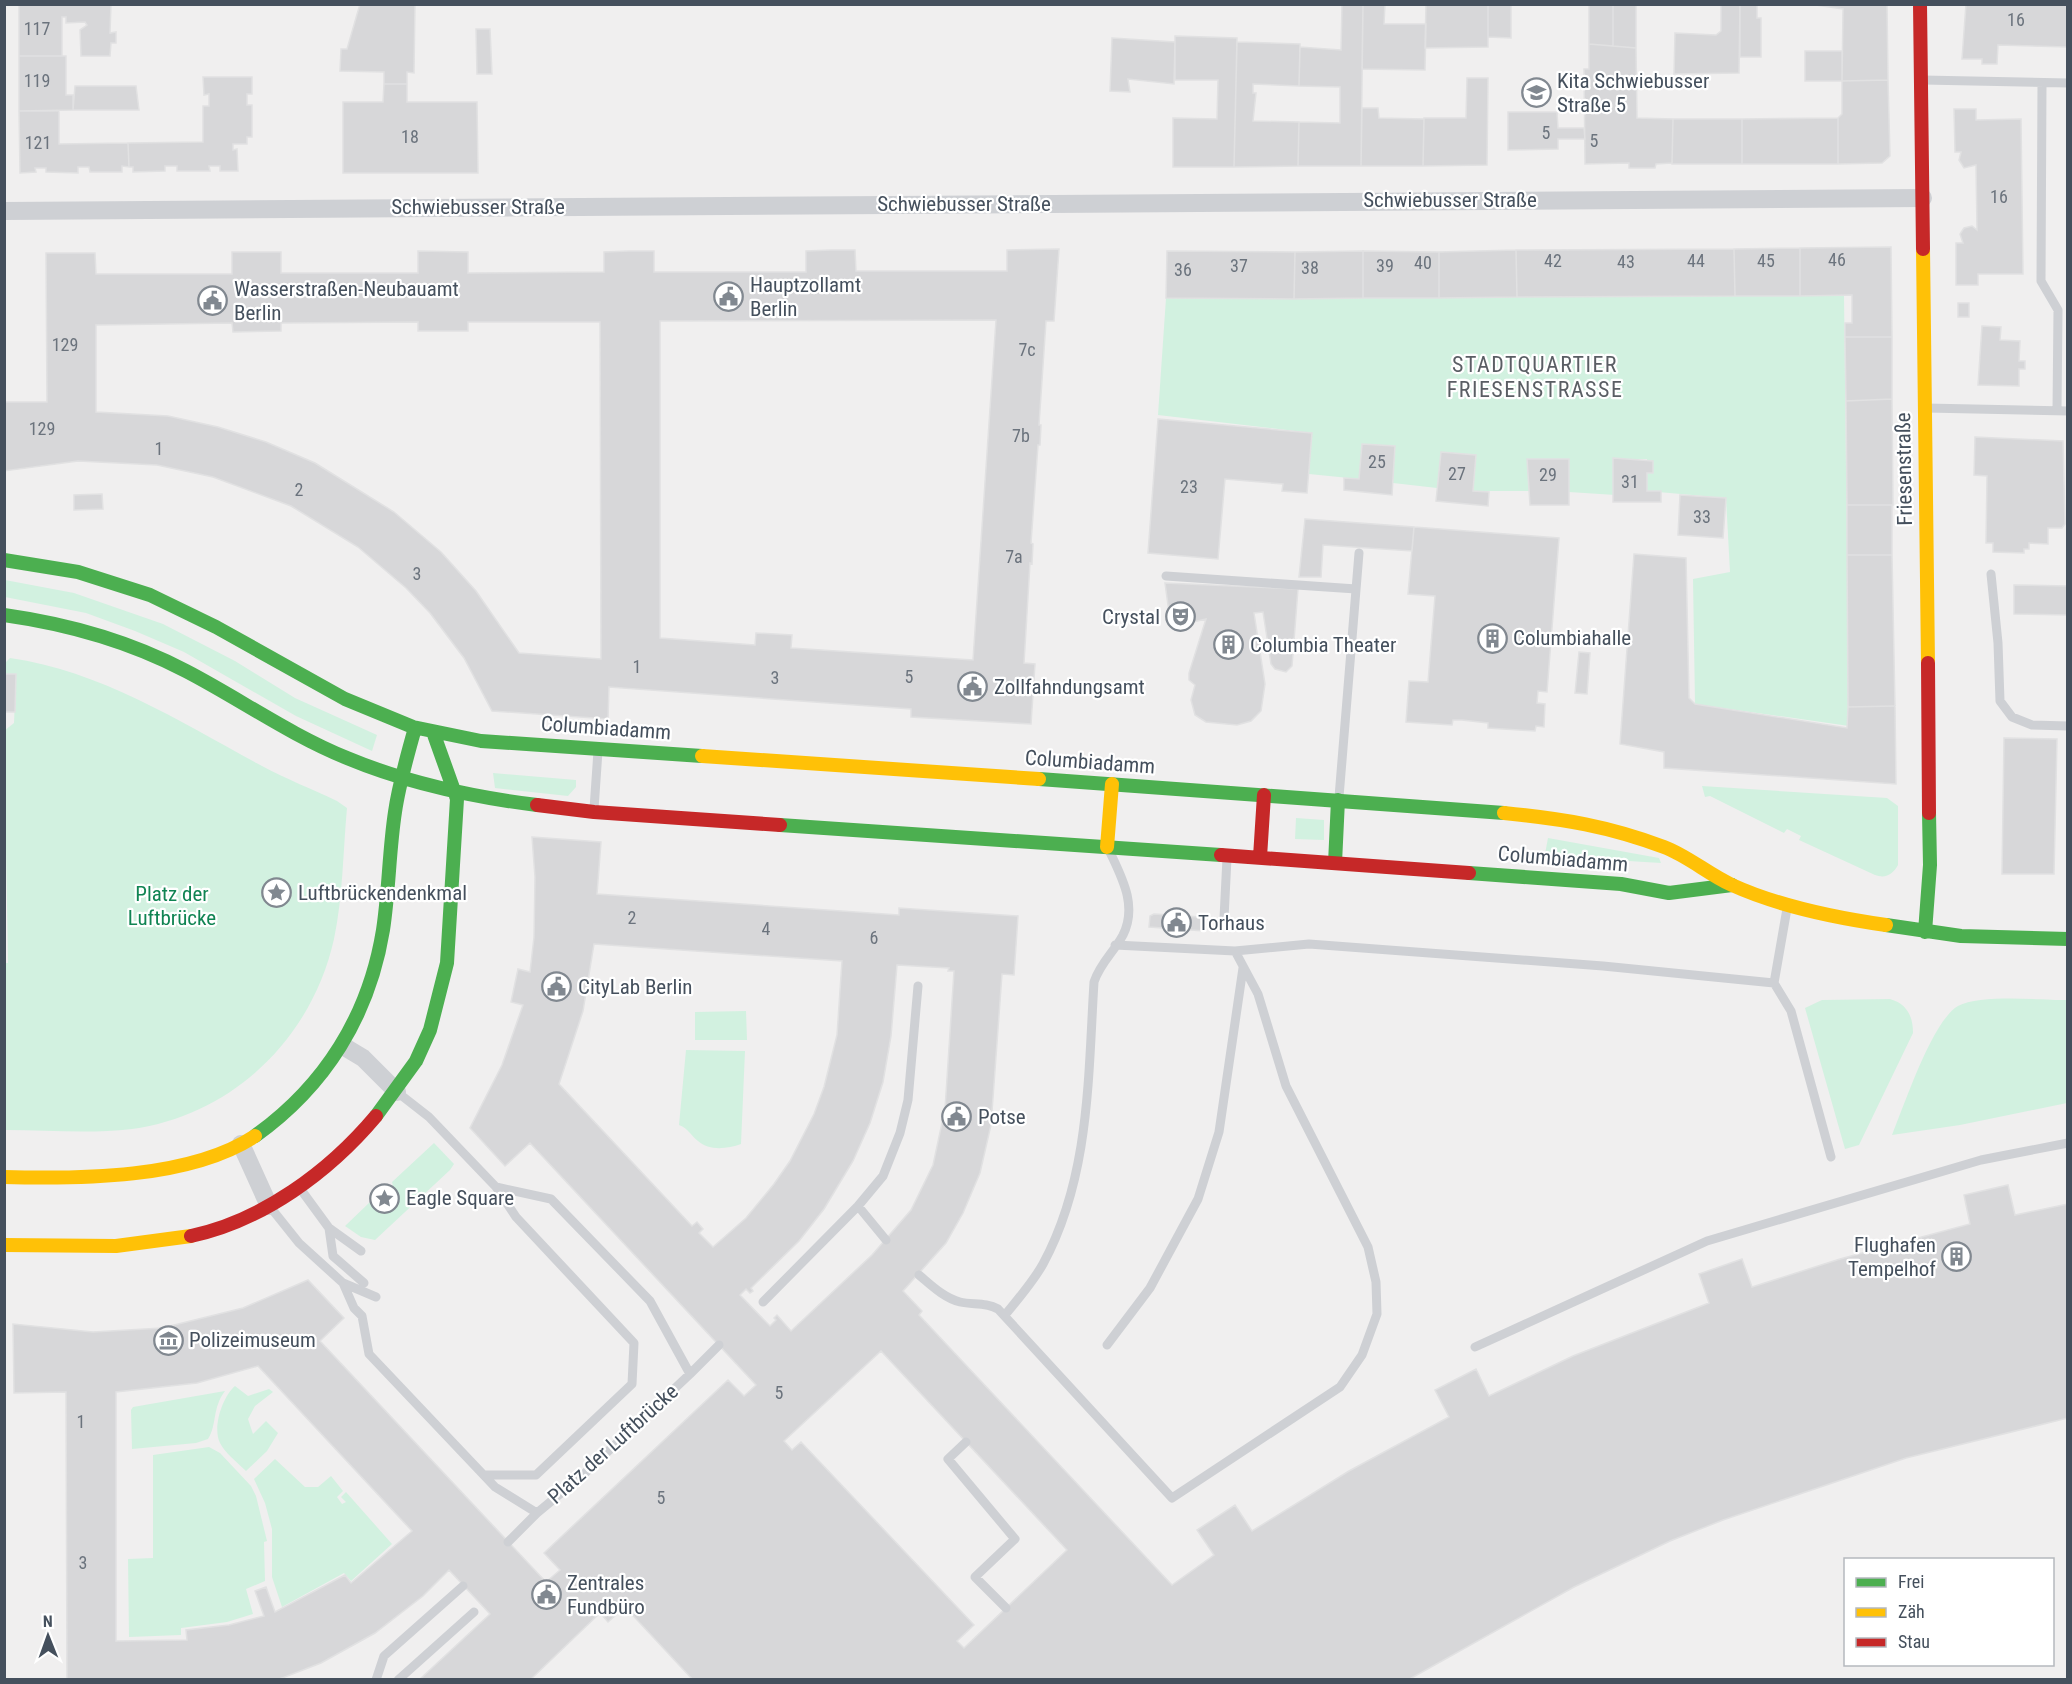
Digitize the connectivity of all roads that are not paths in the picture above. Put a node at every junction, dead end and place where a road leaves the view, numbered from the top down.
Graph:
1 (1920, 4) edge
2 (1921, 80) junction
3 (2042, 83) junction
4 (2067, 83) edge
5 (1923, 198) junction
6 (4, 211) edge
7 (2063, 310) edge
8 (1924, 408) junction
9 (2056, 410) junction
10 (2067, 411) edge
11 (1359, 554) dead end
12 (4, 560) edge
13 (1991, 574) dead end
14 (1166, 576) dead end
15 (1356, 589) junction
16 (4, 615) edge
17 (2067, 726) edge
18 (415, 728) junction
19 (433, 732) junction
20 (598, 749) junction
21 (401, 778) junction
22 (1112, 784) junction
23 (456, 793) junction
24 (1264, 795) junction
25 (1338, 800) junction
26 (594, 812) junction
27 (1107, 847) junction
28 (1227, 855) junction
29 (1260, 857) junction
30 (1335, 863) junction
31 (1732, 885) junction
32 (1788, 903) junction
33 (1224, 918) dead end
34 (1925, 932) junction
35 (2067, 939) edge
36 (1115, 945) junction
37 (1235, 951) junction
38 (1243, 968) junction
39 (1774, 983) junction
40 (918, 986) dead end
41 (344, 1046) junction
42 (397, 1092) junction
43 (2067, 1143) edge
44 (241, 1144) junction
45 (1831, 1157) dead end
46 (4, 1177) edge
47 (298, 1187) junction
48 (496, 1187) junction
49 (269, 1206) junction
50 (858, 1206) junction
51 (329, 1228) junction
52 (886, 1240) dead end
53 (4, 1245) edge
54 (361, 1251) dead end
55 (919, 1275) dead end
56 (343, 1283) junction
57 (364, 1283) dead end
58 (376, 1297) dead end
59 (764, 1302) dead end
60 (1005, 1315) junction
61 (719, 1345) dead end
62 (1107, 1345) dead end
63 (1475, 1347) dead end
64 (690, 1374) junction
65 (966, 1442) dead end
66 (484, 1475) junction
67 (537, 1513) junction
68 (508, 1542) dead end
69 (463, 1586) dead end
70 (1006, 1608) dead end
71 (474, 1612) dead end
72 (376, 1680) edge
73 (398, 1680) edge

1 - 2 main road, Friesenstraße
2 - 3 lane
2 - 5 main road, Friesenstraße
3 - 4 lane
3 - 7 lane
5 - 6 street, Schwiebusser Straße
5 - 8 main road, Friesenstraße
7 - 9 lane
8 - 9 lane
8 - 34 main road, Friesenstraße
9 - 10 lane
11 - 15 lane
12 - 18 main road
13 - 17 lane
14 - 15 lane
15 - 25 lane
16 - 21 main road
18 - 19 main road
18 - 21 main road
19 - 20 main road, Columbiadamm
19 - 23 main road
20 - 22 main road, Columbiadamm
20 - 26 lane
21 - 23 main road
21 - 41 main road
22 - 24 main road, Columbiadamm
22 - 27 main road
23 - 26 main road, Columbiadamm
23 - 42 main road
24 - 25 main road, Columbiadamm
24 - 29 main road
25 - 30 main road
25 - 31 main road, Columbiadamm
26 - 27 main road, Columbiadamm
27 - 28 main road, Columbiadamm
27 - 36 lane
28 - 29 main road, Columbiadamm
28 - 33 lane
29 - 30 main road, Columbiadamm
30 - 31 main road, Columbiadamm
31 - 32 main road, Columbiadamm
32 - 34 main road, Columbiadamm
32 - 39 lane
34 - 35 main road, Columbiadamm
36 - 37 lane
36 - 60 lane
37 - 38 lane
37 - 39 lane
38 - 60 lane
38 - 62 lane
39 - 45 lane
40 - 50 lane
41 - 42 street, Platz der Luftbrücke
41 - 44 main road
42 - 47 main road
42 - 48 lane, Platz der Luftbrücke
43 - 63 lane
44 - 46 main road
44 - 49 street, Platz der Luftbrücke
47 - 49 main road
47 - 51 lane
48 - 64 lane, Platz der Luftbrücke
48 - 66 lane, Platz der Luftbrücke
49 - 53 main road
49 - 56 lane, Platz der Luftbrücke
50 - 52 lane
50 - 59 lane
51 - 54 lane
51 - 57 lane
55 - 60 lane
56 - 58 lane, Platz der Luftbrücke
56 - 66 lane, Platz der Luftbrücke
61 - 64 lane
64 - 67 lane, Platz der Luftbrücke
65 - 70 lane
66 - 67 lane, Platz der Luftbrücke
67 - 68 lane
69 - 72 lane
71 - 73 lane

